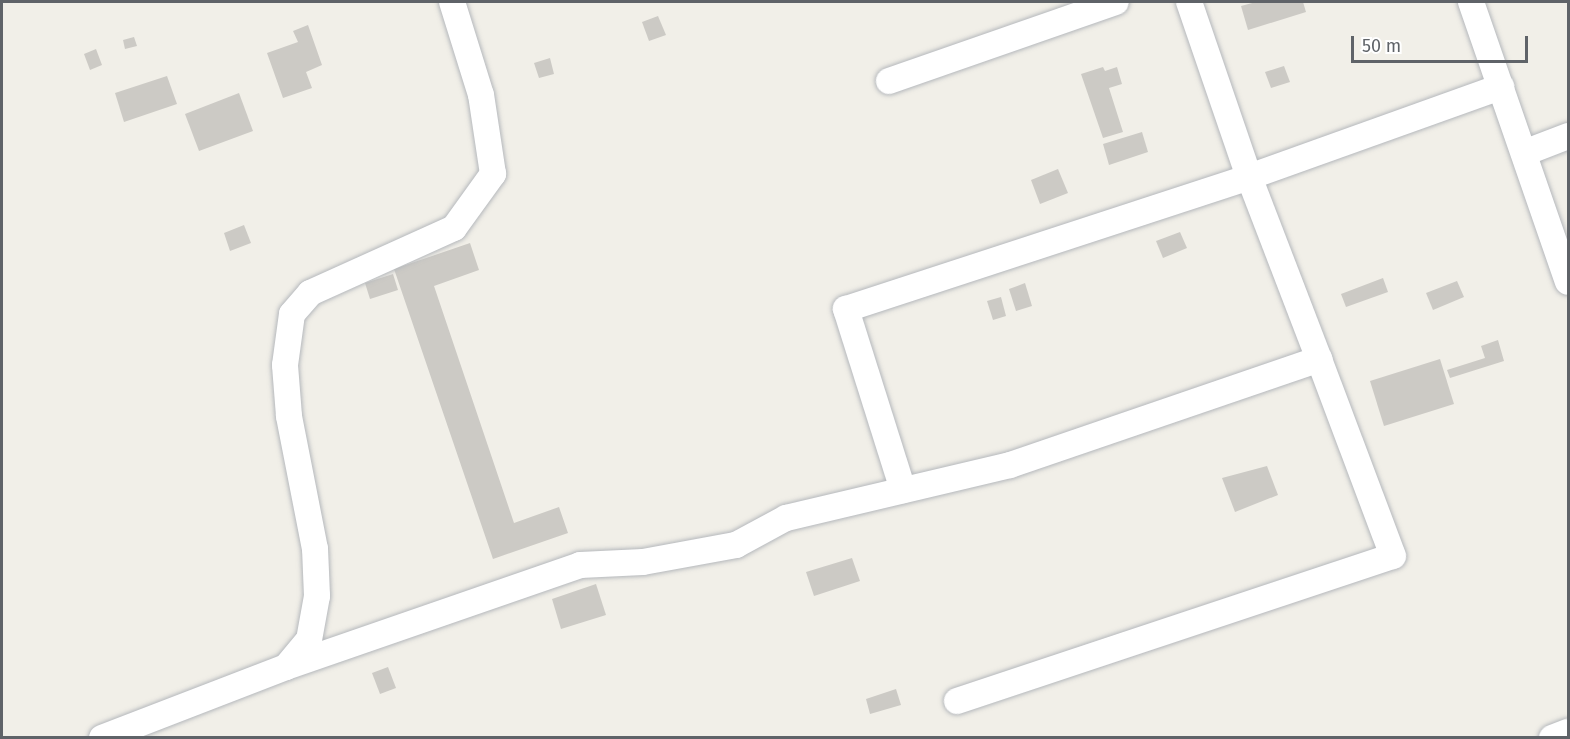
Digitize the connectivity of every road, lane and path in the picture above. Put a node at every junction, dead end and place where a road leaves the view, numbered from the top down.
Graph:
1 (452, 2) edge
2 (1116, 2) edge
3 (1189, 2) edge
4 (1471, 2) edge
5 (889, 81) dead end
6 (1501, 87) junction
7 (1569, 136) edge
8 (1524, 153) junction
9 (1249, 177) junction
10 (1569, 282) edge
11 (1319, 359) junction
12 (903, 490) junction
13 (286, 667) junction
14 (957, 701) dead end
15 (1569, 732) edge
16 (102, 738) edge
17 (1552, 738) edge

1 - 13 street
2 - 5 street
3 - 9 street
4 - 6 street
6 - 8 street
6 - 9 street
7 - 8 street
8 - 10 street
9 - 11 street
9 - 12 street
11 - 12 street
11 - 14 street
12 - 13 street
13 - 16 street
15 - 17 street

